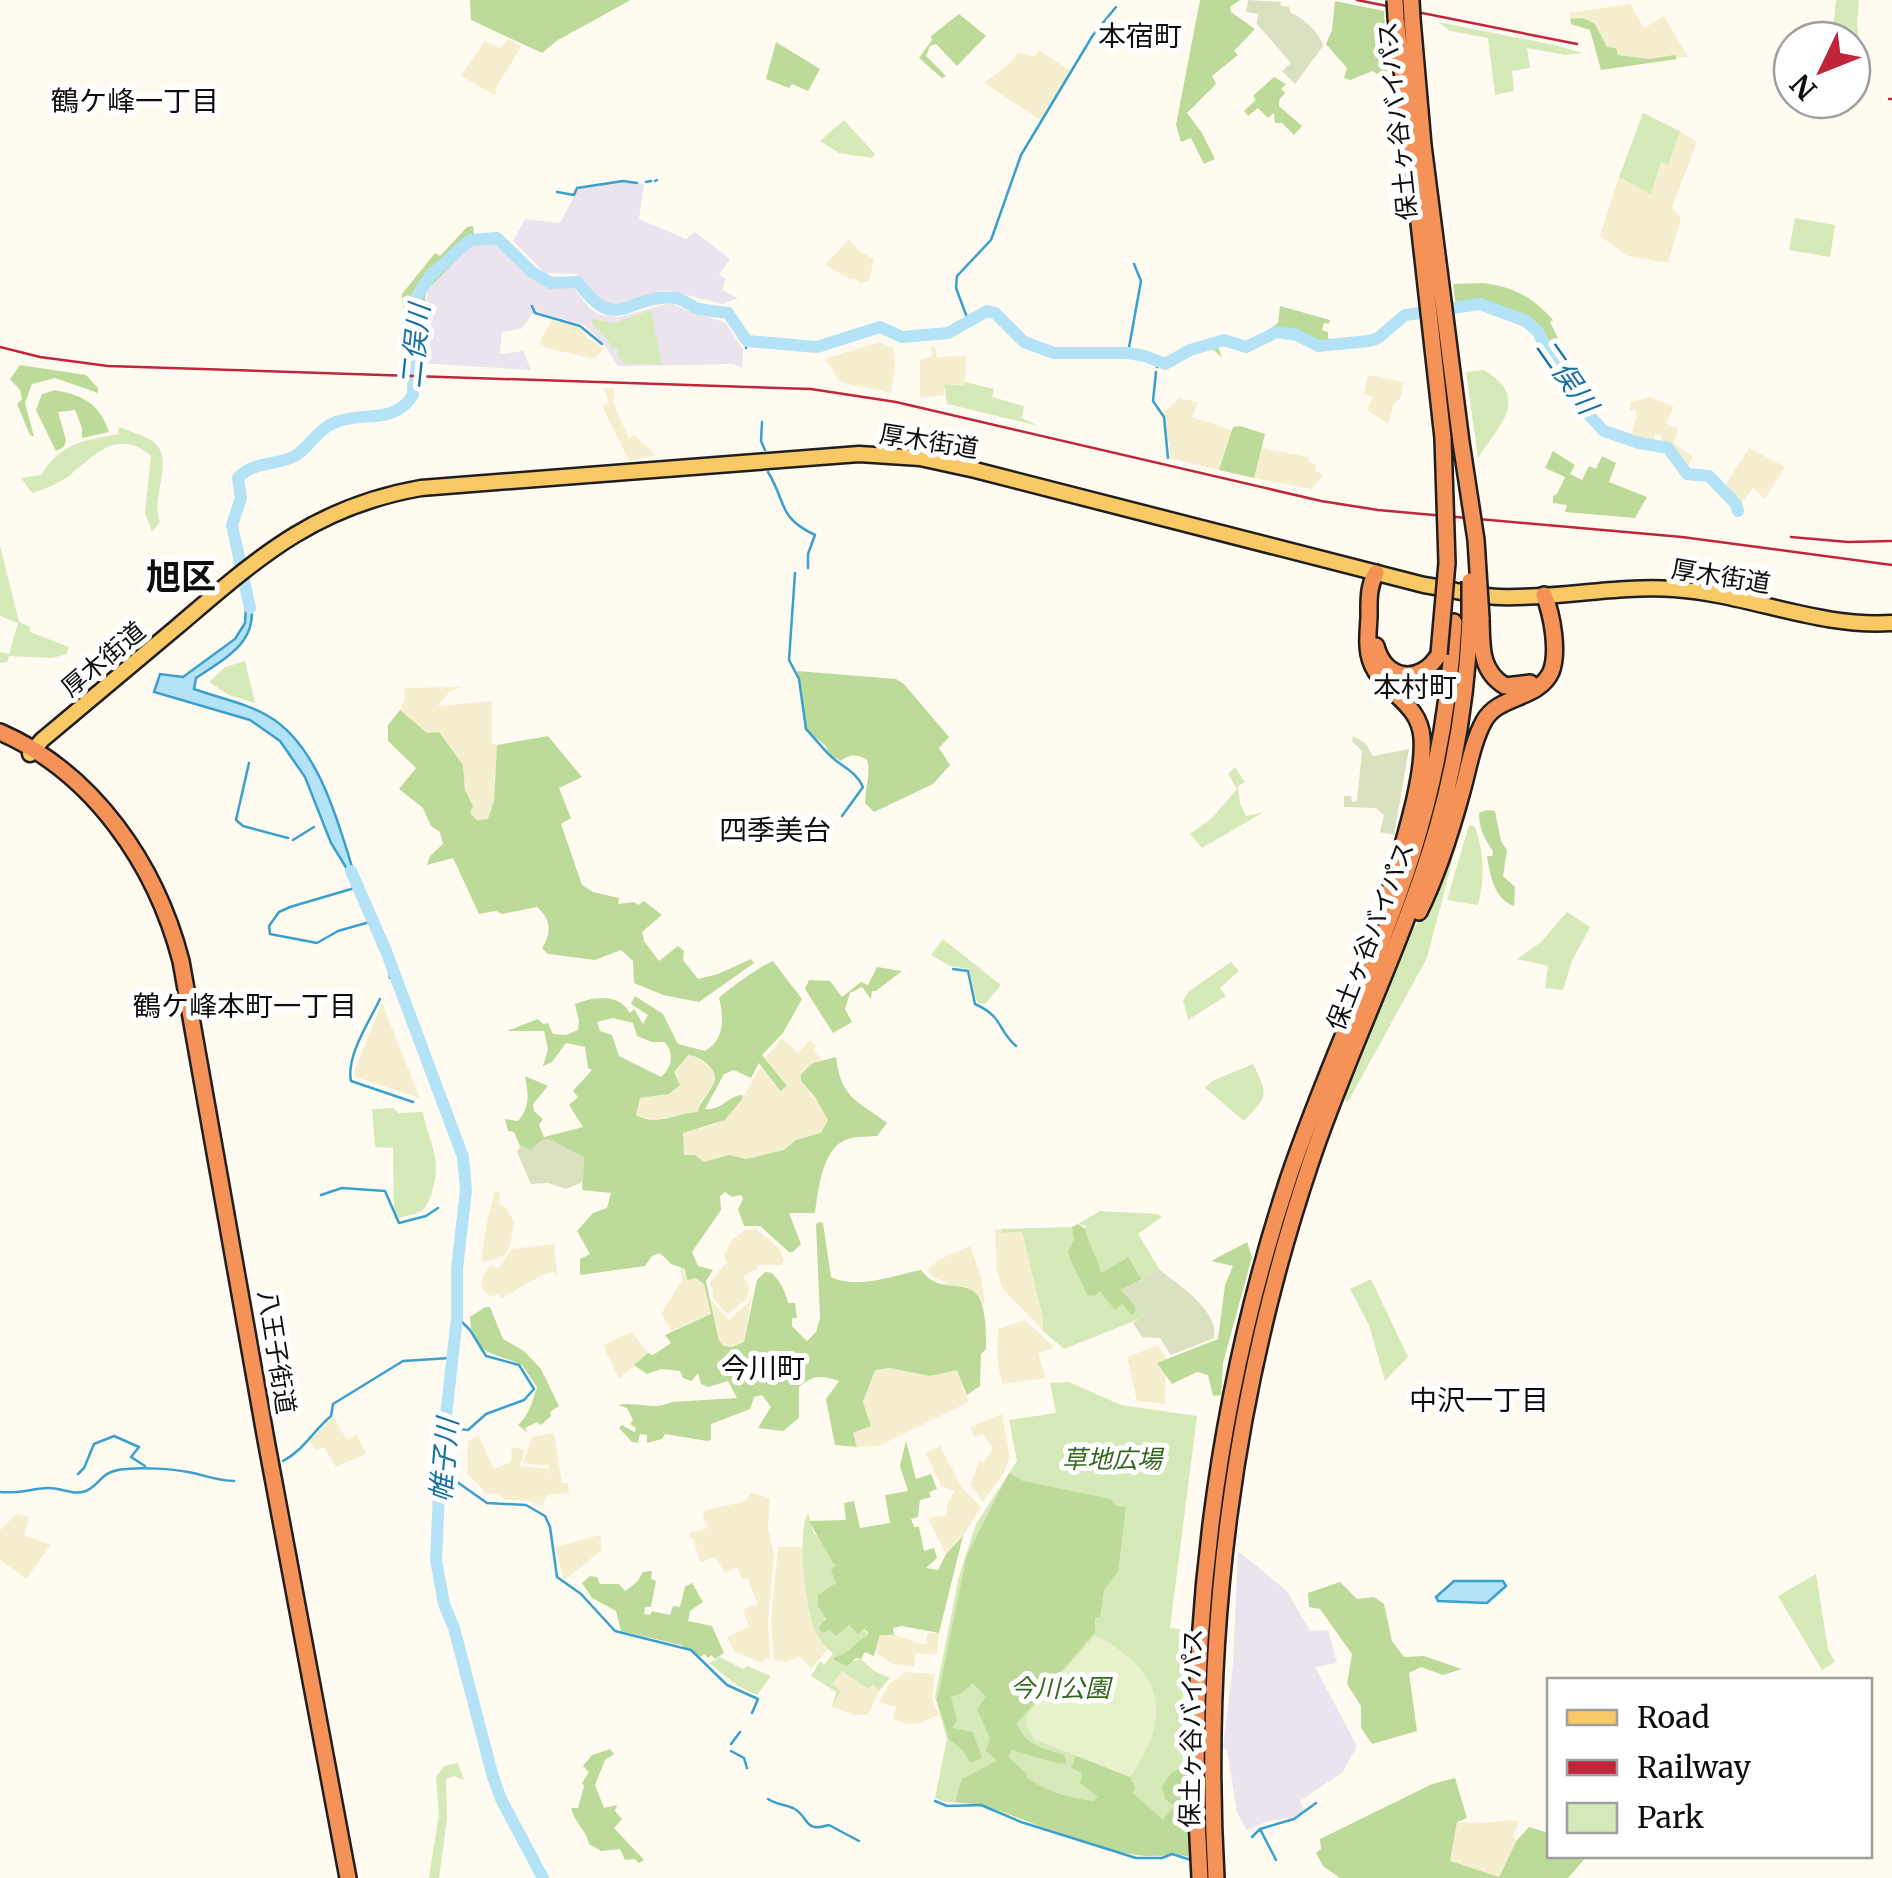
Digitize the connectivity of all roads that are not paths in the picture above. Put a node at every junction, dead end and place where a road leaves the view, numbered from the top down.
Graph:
1 (1395, 0) edge
2 (1411, 0) edge
3 (1404, 18) junction
4 (1416, 146) junction
5 (1443, 438) junction
6 (1376, 572) junction
7 (1544, 595) junction
8 (1468, 619) junction
9 (1892, 623) edge
10 (0, 732) edge
11 (35, 748) junction
12 (1366, 975) junction
13 (1378, 991) junction
14 (348, 1878) edge
15 (1200, 1878) edge
16 (1216, 1878) edge

1 - 3 highway, 保土ヶ谷バイパス, bridge
2 - 3 highway, 保土ヶ谷バイパス, bridge
3 - 4 highway, 保土ヶ谷バイパス
4 - 5 highway, 保土ヶ谷バイパス
4 - 8 highway, 保土ヶ谷バイパス, bridge
5 - 6 highway, bridge
5 - 8 highway, 保土ヶ谷バイパス, bridge
6 - 7 main road, 厚木街道
6 - 11 main road, 厚木街道
6 - 12 highway
7 - 8 highway
7 - 9 main road, 厚木街道
7 - 13 highway
8 - 12 highway, 保土ヶ谷バイパス
8 - 13 highway, 保土ヶ谷バイパス
10 - 11 highway, 八王子街道
11 - 14 highway, 八王子街道
12 - 15 highway, 保土ヶ谷バイパス
13 - 16 highway, 保土ヶ谷バイパス

